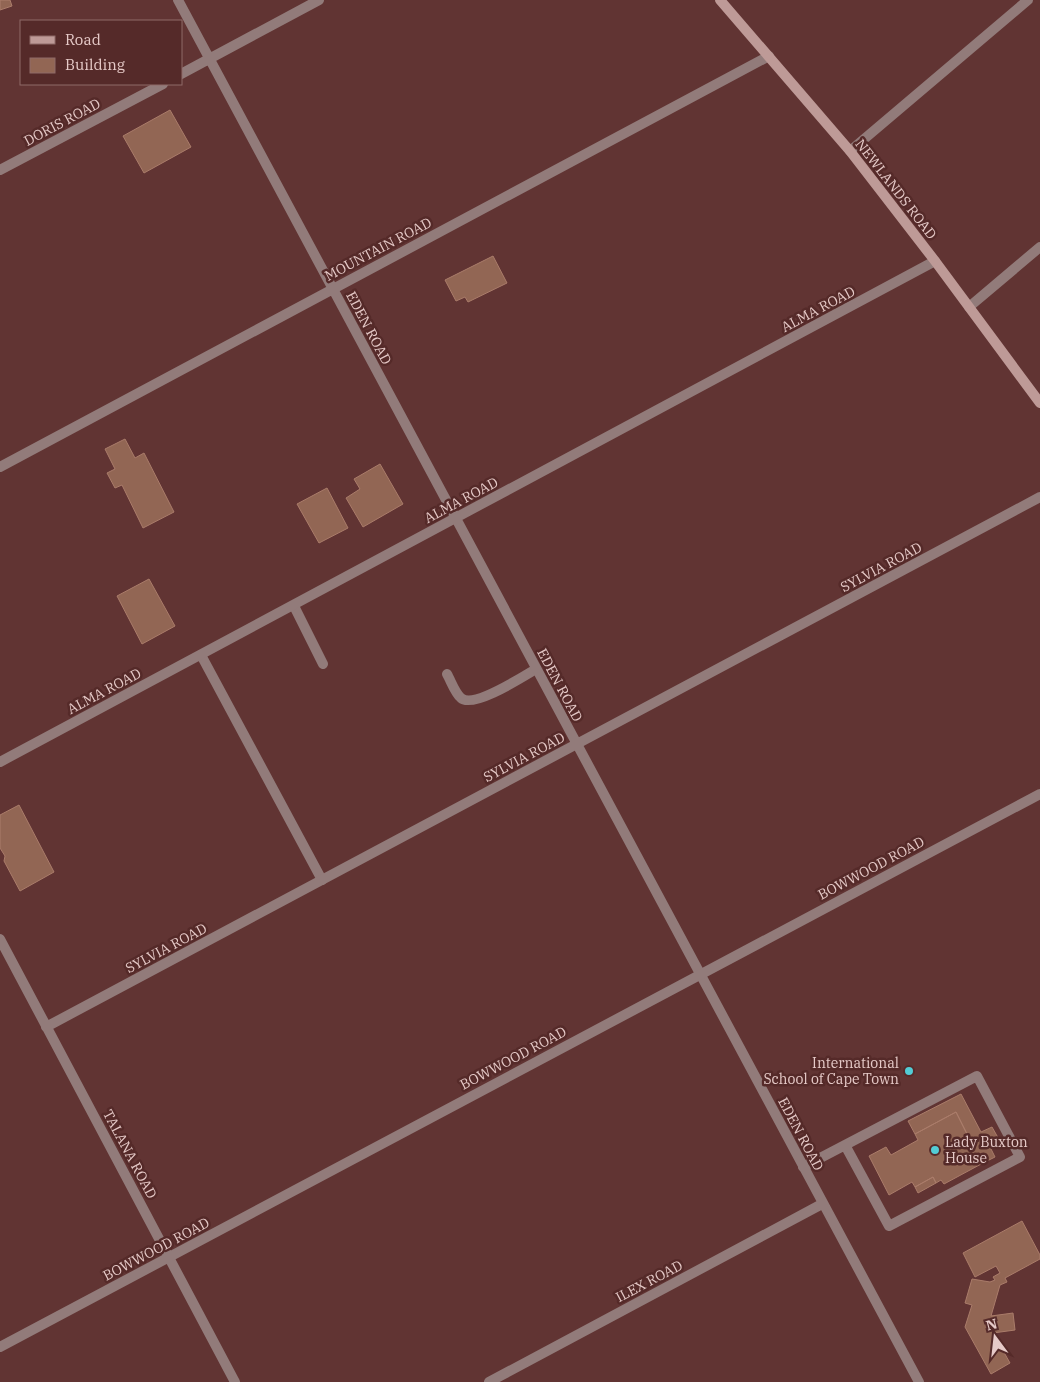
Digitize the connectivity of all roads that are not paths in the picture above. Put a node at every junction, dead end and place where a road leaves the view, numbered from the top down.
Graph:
1 (178, 0) edge
2 (319, 0) edge
3 (720, 0) edge
4 (1028, 0) edge
5 (769, 56) junction
6 (210, 58) junction
7 (182, 73) edge
8 (160, 85) edge
9 (850, 151) junction
10 (0, 170) edge
11 (1040, 247) edge
12 (935, 261) junction
13 (333, 289) junction
14 (969, 307) junction
15 (1040, 403) edge
16 (0, 467) edge
17 (1040, 497) edge
18 (456, 519) junction
19 (294, 606) junction
20 (201, 655) junction
21 (323, 664) dead end
22 (536, 669) junction
23 (447, 674) dead end
24 (576, 745) junction
25 (0, 762) edge
26 (1040, 794) edge
27 (322, 880) junction
28 (0, 939) edge
29 (700, 975) junction
30 (46, 1027) junction
31 (845, 1145) junction
32 (803, 1167) junction
33 (822, 1204) junction
34 (170, 1257) junction
35 (0, 1347) edge
36 (235, 1382) edge
37 (489, 1382) edge
38 (918, 1382) edge

1 - 6 street, EDEN ROAD
2 - 6 street
3 - 5 main road, NEWLANDS ROAD
4 - 9 street
5 - 9 main road, NEWLANDS ROAD
5 - 13 street, MOUNTAIN ROAD
6 - 7 street
6 - 13 street, EDEN ROAD
8 - 10 street, DORIS ROAD
9 - 12 main road, NEWLANDS ROAD
11 - 14 street
12 - 14 main road, NEWLANDS ROAD
12 - 18 street, ALMA ROAD
13 - 16 street, MOUNTAIN ROAD
13 - 18 street, EDEN ROAD
14 - 15 main road, NEWLANDS ROAD
17 - 24 street, SYLVIA ROAD
18 - 19 street, ALMA ROAD
18 - 22 street, EDEN ROAD
19 - 20 street, ALMA ROAD
19 - 21 street
20 - 25 street, ALMA ROAD
20 - 27 street
22 - 23 street
22 - 24 street, EDEN ROAD
24 - 27 street, SYLVIA ROAD
24 - 29 street, EDEN ROAD
26 - 29 street, BOWWOOD ROAD
27 - 30 street, SYLVIA ROAD
28 - 30 street, TALANA ROAD
29 - 32 street, EDEN ROAD
29 - 34 street, BOWWOOD ROAD
30 - 34 street, TALANA ROAD
31 - 31 street
31 - 32 street
32 - 33 street, EDEN ROAD
33 - 37 street, ILEX ROAD
33 - 38 street, EDEN ROAD
34 - 35 street, BOWWOOD ROAD
34 - 36 street, TALANA ROAD

